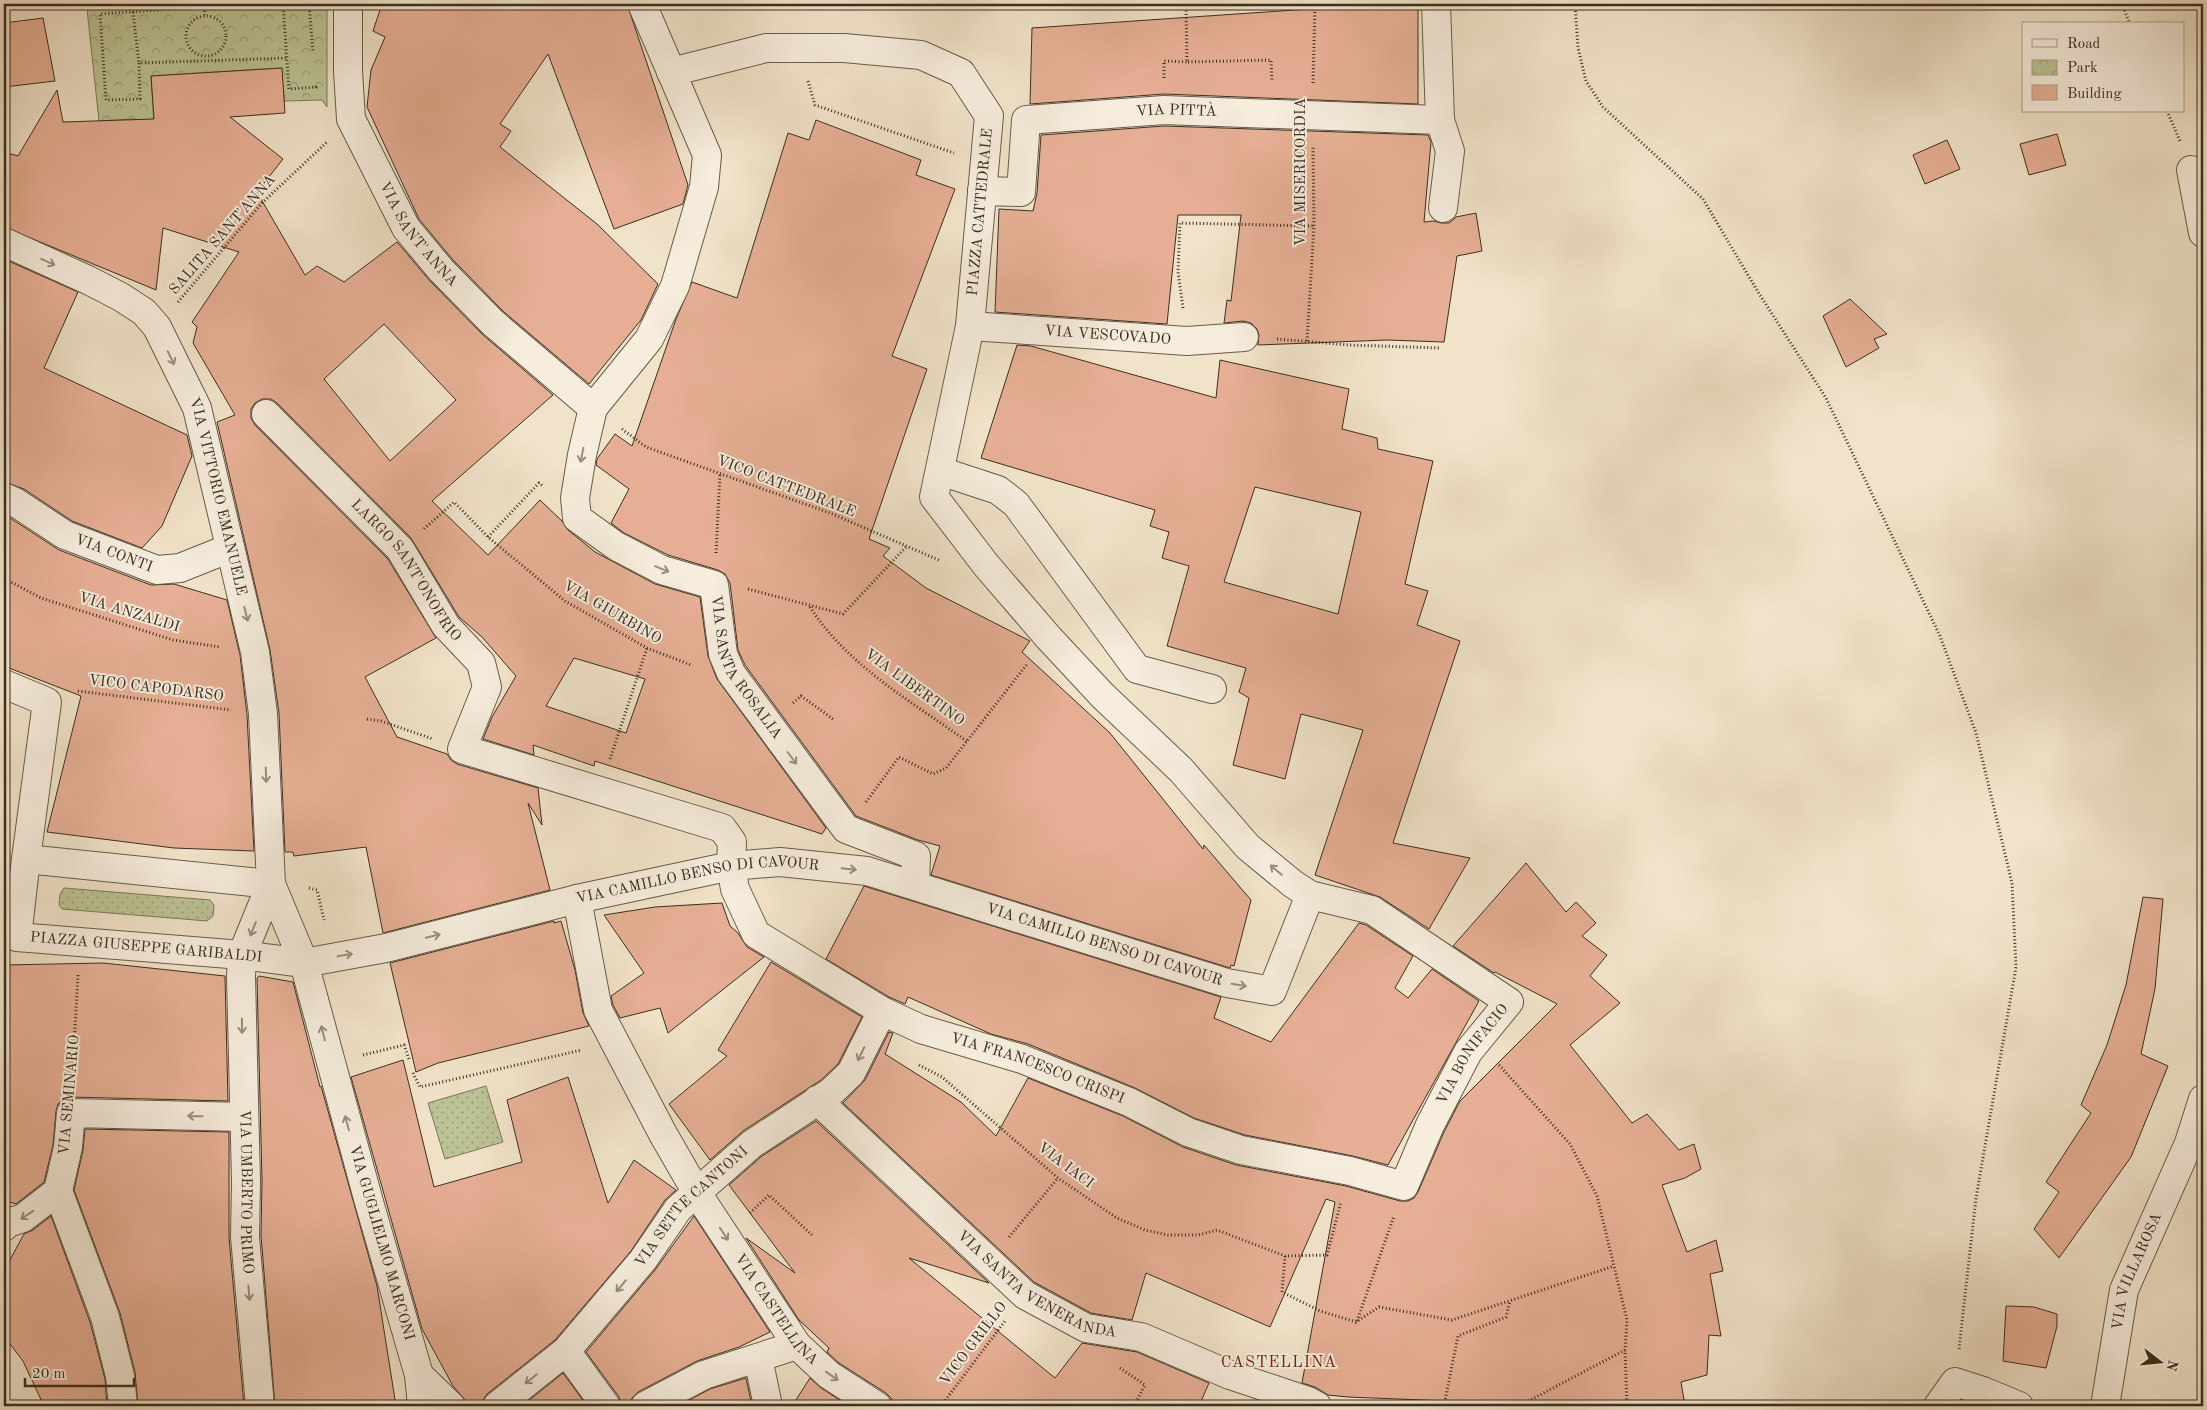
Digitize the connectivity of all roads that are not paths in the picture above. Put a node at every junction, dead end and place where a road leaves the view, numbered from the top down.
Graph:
1 (348, 4) edge
2 (642, 4) edge
3 (1436, 4) edge
4 (672, 72) junction
5 (1440, 120) junction
6 (2191, 170) dead end
7 (982, 192) junction
8 (1444, 208) dead end
9 (2203, 233) edge
10 (4, 242) edge
11 (970, 326) junction
12 (1244, 337) road end
13 (593, 408) junction
14 (266, 414) dead end
15 (940, 471) junction
16 (4, 497) edge
17 (230, 548) junction
18 (8, 686) edge
19 (1212, 689) dead end
20 (462, 749) joint
21 (26, 859) junction
22 (731, 866) junction
23 (271, 884) junction
24 (915, 885) junction
25 (1310, 895) junction
26 (576, 899) junction
27 (10, 940) edge
28 (304, 963) junction
29 (242, 966) junction
30 (882, 1011) junction
31 (2203, 1099) edge
32 (817, 1100) junction
33 (244, 1117) junction
34 (1404, 1186) joint
35 (58, 1191) junction
36 (697, 1193) junction
37 (4, 1227) edge
38 (797, 1345) junction
39 (566, 1351) junction
40 (758, 1358) junction
41 (419, 1374) junction
42 (1307, 1402) edge
43 (123, 1406) edge
44 (260, 1406) edge
45 (422, 1406) edge
46 (451, 1406) edge
47 (497, 1406) edge
48 (606, 1406) edge
49 (645, 1406) edge
50 (768, 1406) edge
51 (877, 1406) edge
52 (1938, 1406) edge
53 (2019, 1406) edge
54 (2105, 1406) edge

1 - 13 street, VIA SANT'ANNA
2 - 4 street
3 - 5 street
4 - 7 street, PIAZZA CATTEDRALE
4 - 13 street
5 - 7 street, VIA PITTÀ
5 - 8 street
6 - 9 street
7 - 11 street, PIAZZA CATTEDRALE
10 -> 17 street, VIA VITTORIO EMANUELE
11 - 12 street, VIA VESCOVADO
11 - 15 street, PIAZZA CATTEDRALE
13 -> 24 street, VIA SANTA ROSALIA
14 - 20 street, LARGO SANT'ONOFRIO
15 - 19 street
25 -> 15 street, PIAZZA CATTEDRALE
16 - 17 street, VIA CONTI
17 -> 23 street, VIA VITTORIO EMANUELE
18 - 21 street, PIAZZA GIUSEPPE GARIBALDI
20 - 22 street, VIA FRANCESCO CRISPI
21 - 23 street
21 - 27 street, PIAZZA GIUSEPPE GARIBALDI
22 -> 24 street, VIA CAMILLO BENSO DI CAVOUR
22 - 26 street, VIA CAMILLO BENSO DI CAVOUR
22 - 30 street, VIA FRANCESCO CRISPI
23 - 28 street
23 -> 29 street
24 -> 25 street, VIA CAMILLO BENSO DI CAVOUR
25 - 34 street, VIA BONIFACIO
28 -> 26 street, VIA CAMILLO BENSO DI CAVOUR
26 - 36 street, VIA CASTELLINA
27 - 29 street, PIAZZA GIUSEPPE GARIBALDI
28 - 29 street, PIAZZA GIUSEPPE GARIBALDI
41 -> 28 street, VIA GUGLIELMO MARCONI
29 -> 33 street, VIA UMBERTO PRIMO
30 -> 32 street, VIA SETTE CANTONI
30 - 34 street, VIA FRANCESCO CRISPI
31 - 54 street, VIA VILLAROSA
32 - 36 street, VIA SETTE CANTONI
32 - 42 street, VIA SANTA VENERANDA
33 -> 35 street, VIA SEMINARIO
33 -> 44 street, VIA UMBERTO PRIMO
35 -> 37 street
35 - 43 street
36 -> 38 street, VIA CASTELLINA
36 -> 39 street, VIA SETTE CANTONI
38 - 40 street
38 -> 51 street, VIA CASTELLINA
39 -> 47 street, VIA SETTE CANTONI
39 - 48 street
40 - 49 street
40 - 50 street
41 - 45 street, VIA GUGLIELMO MARCONI
41 - 46 street
52 - 53 street

